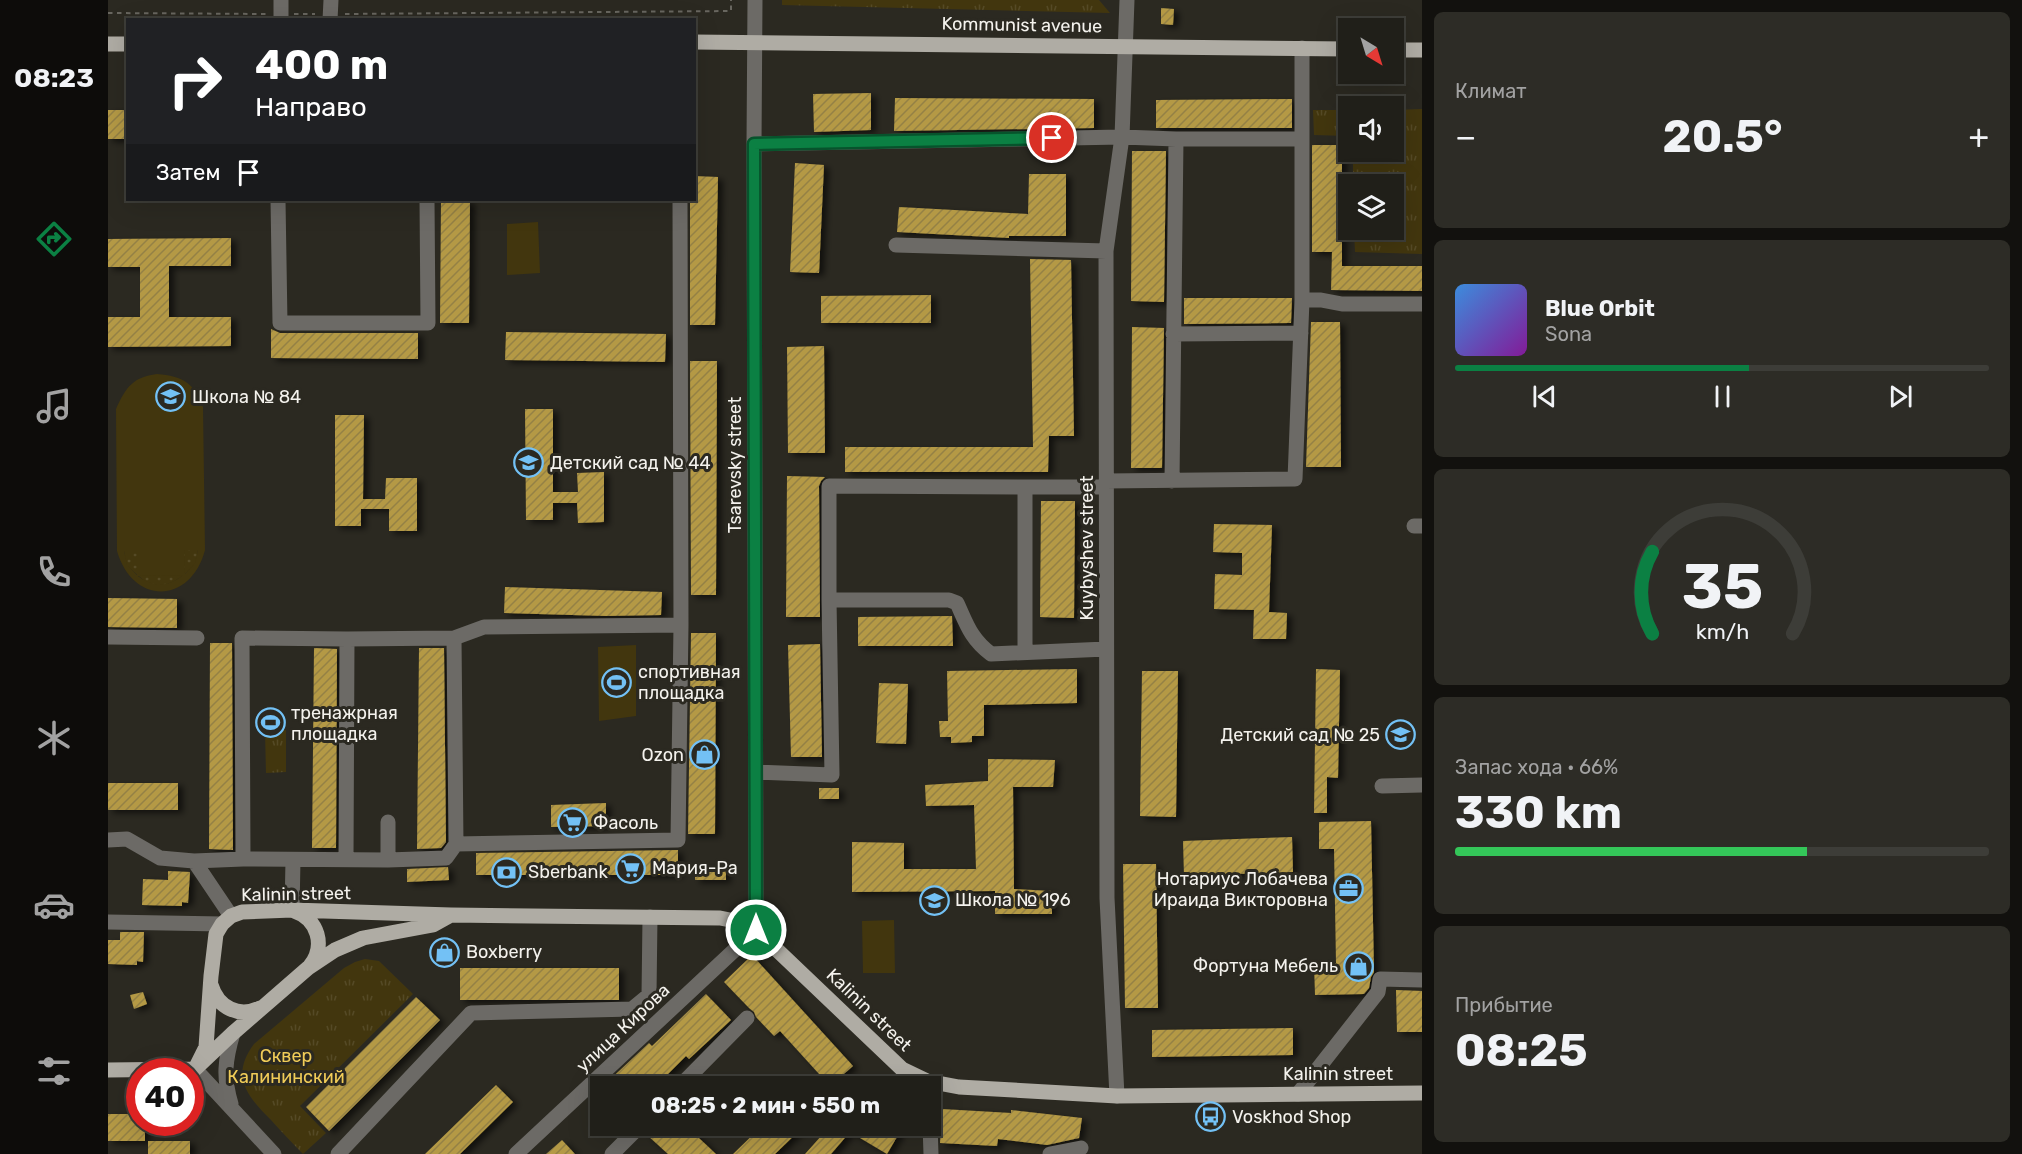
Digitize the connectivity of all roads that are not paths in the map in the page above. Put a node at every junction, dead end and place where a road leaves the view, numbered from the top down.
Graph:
1 (755, 0) edge
2 (1127, 0) edge
3 (696, 42) edge
4 (755, 42) junction
5 (108, 44) edge
6 (126, 44) edge
7 (1126, 45) junction
8 (1302, 48) junction
9 (1338, 49) edge
10 (1404, 50) edge
11 (1422, 50) edge
12 (1122, 137) junction
13 (1176, 139) junction
14 (1301, 139) junction
15 (754, 144) junction
16 (278, 201) edge
17 (427, 201) edge
18 (680, 201) edge
19 (896, 245) dead end
20 (1106, 251) junction
21 (1302, 300) junction
22 (1422, 304) edge
23 (1301, 333) junction
24 (1173, 334) junction
25 (1172, 481) junction
26 (1106, 484) junction
27 (1025, 487) junction
28 (829, 600) junction
29 (681, 625) junction
30 (108, 637) edge
31 (197, 638) dead end
32 (454, 638) junction
33 (347, 639) junction
34 (1106, 649) junction
35 (1025, 652) junction
36 (756, 772) junction
37 (1422, 785) edge
38 (1382, 786) dead end
39 (388, 822) dead end
40 (108, 840) edge
41 (456, 844) junction
42 (243, 860) junction
43 (293, 860) junction
44 (346, 860) junction
45 (388, 860) junction
46 (194, 861) junction
47 (292, 910) junction
48 (451, 915) junction
49 (650, 917) junction
50 (226, 920) junction
51 (108, 922) edge
52 (756, 930) junction
53 (308, 968) junction
54 (211, 976) junction
55 (1422, 981) edge
56 (267, 1004) junction
57 (747, 1018) dead end
58 (233, 1033) junction
59 (200, 1058) edge
60 (204, 1060) edge
61 (108, 1070) edge
62 (126, 1070) edge
63 (690, 1076) edge
64 (914, 1076) edge
65 (204, 1079) edge
66 (941, 1086) edge
67 (1422, 1093) edge
68 (1298, 1094) junction
69 (1117, 1096) junction
70 (233, 1110) junction
71 (630, 1136) edge
72 (931, 1136) edge
73 (1081, 1148) dead end
74 (274, 1154) edge
75 (338, 1154) edge
76 (516, 1154) edge
77 (612, 1154) edge
78 (932, 1154) edge
79 (1050, 1154) edge

1 - 4 street, Tsarevsky street
2 - 7 street, Kuybyshev street
3 - 4 main road, Kommunist avenue
4 - 7 main road, Kommunist avenue
4 - 15 street, Tsarevsky street
5 - 6 main road
7 - 8 main road, Kommunist avenue
7 - 12 street, Kuybyshev street
8 - 9 main road, Kommunist avenue
8 - 14 street
10 - 11 main road
12 - 13 street
12 - 15 street
12 - 20 street, Kuybyshev street
13 - 14 street
13 - 24 street
14 - 21 street
15 - 36 street, Tsarevsky street
16 - 17 street
18 - 29 street
19 - 20 street
20 - 26 street, Kuybyshev street
21 - 22 street
21 - 23 street
23 - 24 street
23 - 25 street
24 - 25 street
25 - 26 street
26 - 27 street
26 - 34 street, Kuybyshev street
27 - 28 street
27 - 35 street
28 - 35 street
28 - 36 street
29 - 32 street
29 - 41 street
30 - 31 street
32 - 33 street
32 - 41 street
33 - 42 street
33 - 44 street
34 - 35 street
34 - 69 street, Kuybyshev street
36 - 52 street, Tsarevsky street
37 - 38 street
39 - 45 street
40 - 46 street
41 - 45 street
42 - 43 street
42 - 46 street
43 - 44 street
43 - 47 street
44 - 45 street
46 - 50 street
47 - 48 main road, Kalinin street
47 - 50 main road, Kalinin street
47 - 53 main road
48 - 49 main road, Kalinin street
48 - 53 main road, Kalinin street
49 - 52 main road, Kalinin street
49 - 75 street
50 - 51 street
50 - 54 main road, Kalinin street
52 - 64 main road, Kalinin street
52 - 76 street, улица Кирова
53 - 56 main road, Kalinin street
54 - 56 main road
54 - 59 main road, Kalinin street
55 - 68 street
56 - 58 main road, Kalinin street
57 - 63 street
58 - 60 main road, Kalinin street
58 - 70 street
61 - 62 main road
65 - 70 street
66 - 69 main road, Kalinin street
67 - 68 main road, Kalinin street
68 - 69 main road, Kalinin street
70 - 74 street
71 - 77 street
72 - 78 street
73 - 79 street

